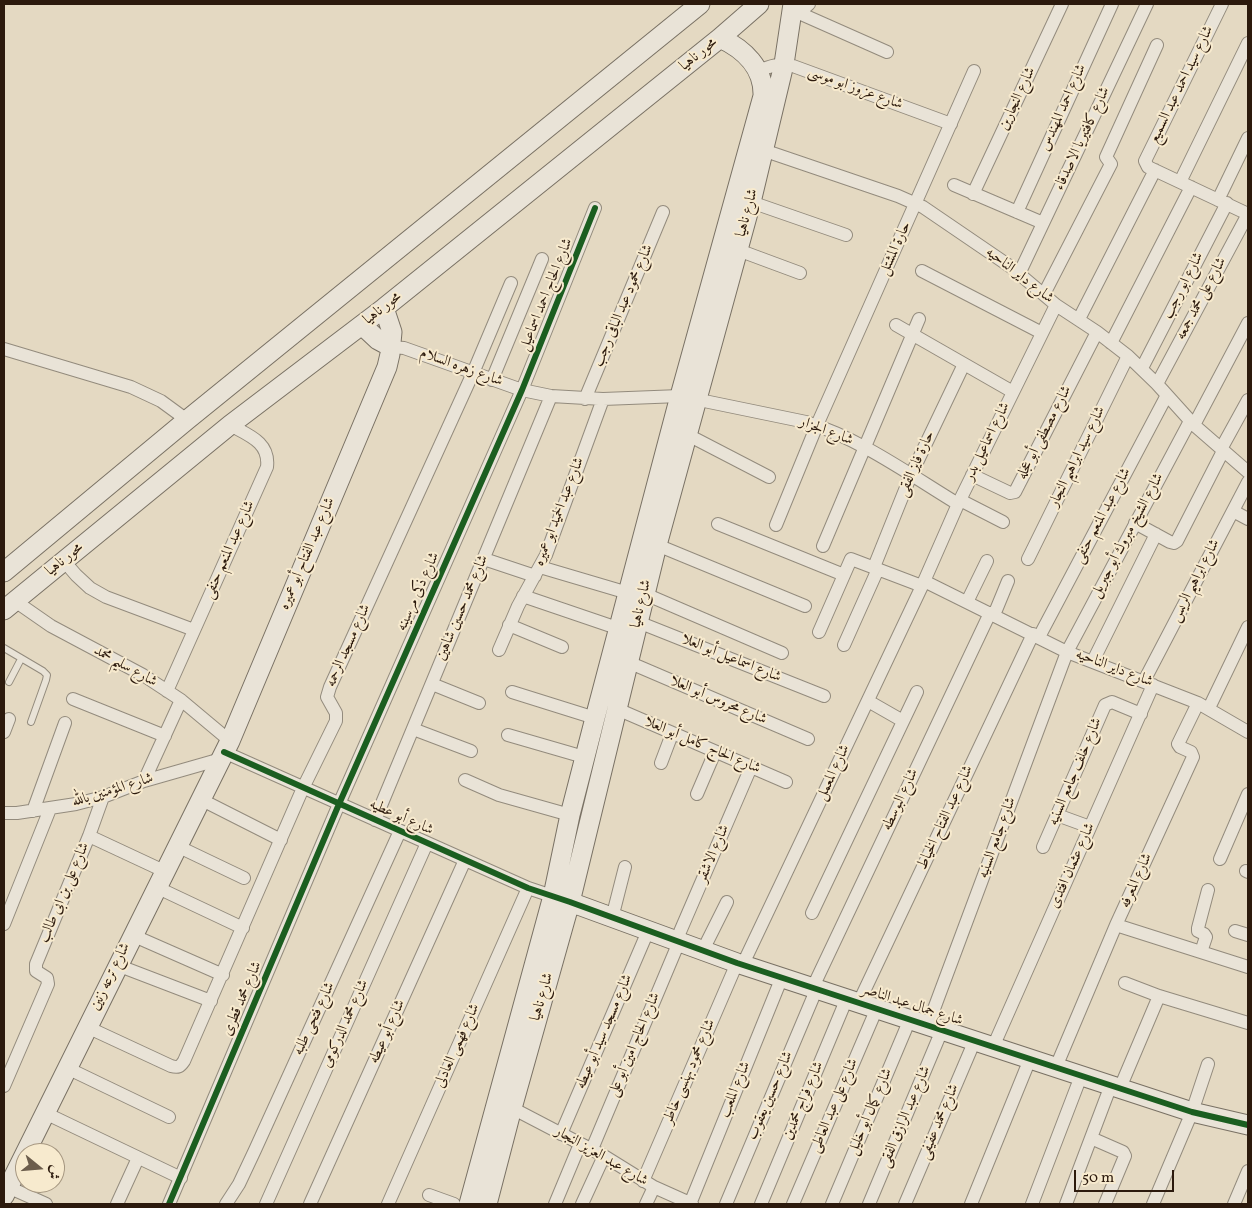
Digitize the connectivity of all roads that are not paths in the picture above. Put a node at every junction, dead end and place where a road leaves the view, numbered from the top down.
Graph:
1 (700, 4) edge
2 (759, 4) edge
3 (809, 4) edge
4 (1062, 4) edge
5 (1112, 4) edge
6 (1147, 4) edge
7 (1222, 4) edge
8 (795, 12) edge
9 (720, 38) junction
10 (1248, 43) edge
11 (1157, 45) dead end
12 (886, 52) dead end
13 (784, 64) junction
14 (758, 71) junction
15 (974, 71) dead end
16 (951, 124) junction
17 (1248, 138) edge
18 (757, 148) junction
19 (1151, 169) junction
20 (1186, 184) junction
21 (954, 185) dead end
22 (973, 194) junction
23 (1222, 201) junction
24 (751, 202) junction
25 (916, 204) junction
26 (595, 208) dead end
27 (663, 212) dead end
28 (1017, 212) junction
29 (1248, 214) edge
30 (1043, 223) junction
31 (846, 235) dead end
32 (738, 250) junction
33 (542, 259) dead end
34 (922, 271) dead end
35 (800, 272) dead end
36 (1019, 274) junction
37 (511, 283) dead end
38 (1044, 294) junction
39 (1056, 305) junction
40 (384, 308) junction
41 (919, 319) dead end
42 (1079, 319) junction
43 (1248, 323) edge
44 (362, 325) junction
45 (896, 325) dead end
46 (1042, 332) junction
47 (1097, 332) junction
48 (913, 335) junction
49 (1111, 343) junction
50 (391, 347) junction
51 (4, 348) edge
52 (1128, 356) junction
53 (964, 364) junction
54 (1142, 368) junction
55 (473, 373) junction
56 (492, 380) junction
57 (1157, 384) junction
58 (522, 390) junction
59 (1013, 392) junction
60 (1167, 395) junction
61 (551, 396) junction
62 (689, 397) junction
63 (585, 399) junction
64 (603, 399) junction
65 (1248, 400) edge
66 (187, 420) junction
67 (1192, 423) junction
68 (230, 424) junction
69 (817, 425) junction
70 (688, 435) junction
71 (865, 448) junction
72 (1222, 450) junction
73 (1248, 472) edge
74 (911, 475) junction
75 (972, 475) junction
76 (769, 477) dead end
77 (1248, 482) edge
78 (959, 502) junction
79 (1233, 511) junction
80 (1248, 519) edge
81 (1003, 522) dead end
82 (1135, 523) junction
83 (718, 524) dead end
84 (776, 525) dead end
85 (1156, 534) junction
86 (657, 544) junction
87 (824, 546) dead end
88 (484, 559) junction
89 (1028, 559) dead end
90 (64, 561) junction
91 (987, 561) dead end
92 (876, 568) junction
93 (4, 572) edge
94 (538, 572) junction
95 (844, 575) junction
96 (1008, 582) dead end
97 (923, 584) junction
98 (636, 594) junction
99 (523, 596) junction
100 (967, 602) junction
101 (9, 605) edge
102 (805, 606) dead end
103 (992, 614) junction
104 (638, 622) junction
105 (509, 625) junction
106 (1248, 627) edge
107 (620, 629) junction
108 (194, 630) junction
109 (819, 632) dead end
110 (1036, 636) junction
111 (844, 645) dead end
112 (562, 647) dead end
113 (4, 648) edge
114 (499, 650) dead end
115 (1067, 652) junction
116 (782, 653) dead end
117 (21, 659) junction
118 (1093, 661) junction
119 (628, 662) junction
120 (9, 682) dead end
121 (1149, 683) junction
122 (432, 684) junction
123 (167, 691) junction
124 (512, 692) dead end
125 (917, 692) dead end
126 (824, 696) dead end
127 (73, 699) dead end
128 (181, 700) junction
129 (868, 701) junction
130 (479, 703) dead end
131 (1203, 706) junction
132 (617, 709) junction
133 (1140, 714) junction
134 (595, 718) junction
135 (8, 719) dead end
136 (903, 721) junction
137 (31, 722) dead end
138 (65, 723) dead end
139 (413, 729) junction
140 (4, 732) edge
141 (1248, 732) edge
142 (672, 734) junction
143 (508, 735) dead end
144 (165, 736) junction
145 (808, 739) dead end
146 (225, 751) junction
147 (471, 752) dead end
148 (715, 752) junction
149 (584, 757) junction
150 (660, 763) dead end
151 (751, 767) junction
152 (464, 780) dead end
153 (144, 782) junction
154 (786, 782) dead end
155 (303, 788) junction
156 (697, 794) dead end
157 (1248, 794) edge
158 (103, 797) junction
159 (200, 799) junction
160 (339, 804) junction
161 (50, 809) junction
162 (33, 811) junction
163 (4, 813) edge
164 (1057, 814) junction
165 (570, 815) junction
166 (376, 820) junction
167 (1090, 827) junction
168 (400, 831) junction
169 (90, 836) junction
170 (281, 840) junction
171 (427, 843) junction
172 (177, 846) junction
173 (1043, 847) dead end
174 (465, 860) junction
175 (1220, 860) dead end
176 (625, 868) dead end
177 (244, 878) dead end
178 (160, 879) junction
179 (528, 888) junction
180 (1208, 890) dead end
181 (562, 899) junction
182 (727, 902) dead end
183 (812, 913) dead end
184 (612, 918) junction
185 (4, 924) edge
186 (1116, 925) junction
187 (244, 928) junction
188 (648, 930) junction
189 (1235, 931) dead end
190 (132, 935) junction
191 (1248, 935) edge
192 (678, 941) junction
193 (703, 950) junction
194 (1201, 952) junction
195 (740, 963) junction
196 (117, 965) junction
197 (1248, 967) edge
198 (222, 975) junction
199 (782, 977) junction
200 (1125, 983) dead end
201 (815, 988) junction
202 (1158, 996) junction
203 (853, 1000) junction
204 (211, 1001) junction
205 (877, 1008) junction
206 (910, 1019) junction
207 (1248, 1023) edge
208 (87, 1027) junction
209 (935, 1027) junction
210 (975, 1040) junction
211 (994, 1047) junction
212 (1030, 1059) junction
213 (1208, 1064) dead end
214 (1056, 1067) junction
215 (67, 1068) junction
216 (1081, 1076) junction
217 (4, 1086) edge
218 (1115, 1087) junction
219 (512, 1108) junction
220 (1192, 1112) junction
221 (45, 1113) junction
222 (169, 1116) dead end
223 (1248, 1125) edge
224 (561, 1134) junction
225 (1091, 1138) junction
226 (580, 1144) junction
227 (592, 1149) junction
228 (604, 1156) junction
229 (138, 1158) junction
230 (1248, 1171) edge
231 (181, 1178) junction
232 (649, 1184) junction
233 (6, 1191) edge
234 (429, 1195) dead end
235 (46, 1204) edge
236 (117, 1204) edge
237 (169, 1204) edge
238 (226, 1204) edge
239 (266, 1204) edge
240 (310, 1204) edge
241 (388, 1204) edge
242 (454, 1204) edge
243 (469, 1204) edge
244 (487, 1204) edge
245 (555, 1204) edge
246 (582, 1204) edge
247 (646, 1204) edge
248 (691, 1204) edge
249 (726, 1204) edge
250 (760, 1204) edge
251 (793, 1204) edge
252 (832, 1204) edge
253 (870, 1204) edge
254 (905, 1204) edge
255 (971, 1204) edge
256 (1032, 1204) edge
257 (1066, 1204) edge
258 (1105, 1204) edge
259 (1153, 1204) edge
260 (1234, 1204) edge

1 - 66 main road, محور ناهيا
2 - 9 main road, محور ناهيا
3 - 8 street
4 - 22 street, شارع النجارين
5 - 28 street, شارع احمد المهندس
6 - 30 street, شارع كافتيريا الاصدقاء
7 - 19 street, شارع سيد احمد عبد السميع
8 - 12 street
8 - 13 main road, شارع ناهيا
9 - 14 main road, شارع ناهيا
9 - 40 main road, محور ناهيا
10 - 20 street
11 - 38 street
13 - 14 street
13 - 16 street, شارع عزوز ابو موسى
13 - 18 main road, شارع ناهيا
14 - 18 main road, شارع ناهيا
15 - 16 street, حارة المشتل
16 - 25 street, حارة المشتل
17 - 23 street, شارع ابو رجب
18 - 24 main road, شارع ناهيا
18 - 25 street, شارع داير الناحيه
18 - 62 main road, شارع ناهيا
19 - 20 street
19 - 42 street
20 - 23 street
20 - 49 street
21 - 22 street
22 - 28 street
23 - 29 street
23 - 54 street, شارع ابو رجب
24 - 31 street
24 - 32 main road, شارع ناهيا
25 - 36 street, شارع داير الناحيه
25 - 69 street, حارة المشتل
26 - 58 street, شارع الحاج احمد اسماعيل
27 - 63 street, شارع محمود عبد الباقى رجب
28 - 30 street
29 - 57 street, شارع على محمد جمعه
30 - 36 street, شارع كافتيريا الاصدقاء
32 - 35 street
32 - 62 main road, شارع ناهيا
33 - 56 street
34 - 46 street
36 - 38 street, شارع داير الناحيه
37 - 55 street, شارع مسجد الرحمه
38 - 39 street, شارع داير الناحيه
39 - 42 street, شارع داير الناحيه
39 - 46 street, شارع اسماعيل بدر
40 - 44 main road, محور ناهيا
40 - 50 main road, شارع عبد الفتاح أبو عميره
41 - 48 street
42 - 47 street, شارع داير الناحيه
43 - 67 street, شارع الشيخ مبروك أبو جبريل
44 - 50 main road
44 - 68 main road, محور ناهيا
45 - 48 street
46 - 59 street, شارع اسماعيل بدر
47 - 49 street, شارع داير الناحيه
47 - 75 street, شارع مصطفى أبو عجله
48 - 53 street
48 - 71 street
49 - 52 street, شارع داير الناحيه
50 - 55 street, شارع زهره السلام
50 - 146 main road, شارع عبد الفتاح أبو عميره
51 - 66 street
52 - 54 street, شارع داير الناحيه
52 - 89 street, شارع سيد ابراهيم النجار
53 - 59 street
53 - 74 street, حارة فايز الفقى
54 - 57 street, شارع داير الناحيه
55 - 56 street, شارع زهره السلام
55 - 155 street, شارع مسجد الرحمه
56 - 58 street, شارع زهره السلام
57 - 60 street, شارع داير الناحيه
58 - 61 street, شارع زهره السلام
58 - 160 street, شارع ذكى مرسينه
59 - 75 street, شارع اسماعيل بدر
60 - 67 street, شارع داير الناحيه
60 - 110 street, شارع عبد المنعم حنفى
61 - 63 street, شارع زهره السلام
61 - 88 street, شارع محمد حسين شاهين
62 - 64 street, شارع زهره السلام
62 - 69 street, شارع الجزار
62 - 70 main road, شارع ناهيا
62 - 98 main road, شارع ناهيا
63 - 64 street, شارع زهره السلام
64 - 94 street, شارع عبد الحميد ابو عميره
65 - 72 street
66 - 93 main road, محور ناهيا
67 - 72 street, شارع داير الناحيه
67 - 82 street, شارع الشيخ مبروك أبو جبريل
68 - 90 main road, محور ناهيا
68 - 108 street, شارع عبد المنعم حنفى
69 - 71 street, شارع الجزار
69 - 84 street, حارة المشتل
70 - 76 street
70 - 86 main road, شارع ناهيا
71 - 74 street, شارع الجزار
71 - 87 street
72 - 73 street, شارع داير الناحيه
72 - 85 street
74 - 78 street, شارع الجزار
74 - 92 street, حارة فايز الفقى
75 - 78 street, شارع اسماعيل بدر
77 - 79 street, شارع ابراهيم الريس
78 - 81 street, شارع الجزار
78 - 97 street, شارع اسماعيل بدر
79 - 80 street
79 - 121 street, شارع ابراهيم الريس
82 - 85 street
82 - 115 street, شارع الشيخ مبروك أبو جبريل
83 - 95 street
85 - 118 street
86 - 98 main road, شارع ناهيا
86 - 102 street
88 - 94 street
88 - 122 street, شارع محمد حسين شاهين
90 - 101 main road, محور ناهيا
90 - 108 street
91 - 100 street
92 - 95 street, شارع داير الناحيه
92 - 97 street, شارع داير الناحيه
92 - 111 street, حارة فايز الفقى
94 - 98 street
94 - 99 street, شارع عبد الحميد ابو عميره
95 - 109 street
96 - 103 street, شارع البوسطه
97 - 100 street, شارع داير الناحيه
97 - 129 street, شارع المعمل
98 - 104 main road, شارع ناهيا
98 - 107 main road, شارع ناهيا
98 - 116 street
99 - 105 street, شارع عبد الحميد ابو عميره
99 - 107 street
100 - 103 street, شارع داير الناحيه
101 - 123 street, شارع سليم محمد
103 - 110 street, شارع داير الناحيه
103 - 201 street, شارع البوسطه
104 - 119 main road, شارع ناهيا
104 - 126 street, شارع اسماعيل أبو العلا
105 - 112 street
105 - 114 street, شارع عبد الحميد ابو عميره
106 - 131 street
107 - 134 main road, شارع ناهيا
108 - 123 street, شارع عبد المنعم حنفى
110 - 115 street, شارع داير الناحيه
110 - 203 street, شارع عبد الفتاح الخياط
113 - 117 lane
115 - 118 street, شارع داير الناحيه
115 - 209 street, شارع جامع السنيه
117 - 120 lane
117 - 137 lane
118 - 121 street, شارع داير الناحيه
119 - 132 main road, شارع ناهيا
119 - 145 street, شارع محروس أبو العلا
121 - 131 street, شارع داير الناحيه
121 - 133 street, شارع عثمان افتدى
122 - 130 street
122 - 139 street, شارع محمد حسين شاهين
123 - 128 street, شارع سليم محمد
124 - 134 street
125 - 136 street
127 - 144 street
128 - 144 street
128 - 146 street, شارع سليم محمد
129 - 136 street
129 - 195 street, شارع المعمل
131 - 141 street, شارع داير الناحيه
131 - 186 street, شارع المعرفه
132 - 142 street, شارع الحاج كامل أبو العلا
132 - 181 main road, شارع ناهيا
133 - 164 street, شارع خلف جامع السنيه
133 - 167 street, شارع عثمان افتدى
134 - 149 main road, شارع ناهيا
135 - 140 street
136 - 183 street
138 - 162 street
139 - 147 street
139 - 166 street, شارع محمد حسين شاهين
142 - 148 street, شارع الحاج كامل أبو العلا
142 - 150 street
143 - 149 street
144 - 153 street
146 - 153 street, شارع المؤمنين بالله
146 - 155 street, شارع أبو عطيه
146 - 159 main road, شارع ترعه زنين
148 - 151 street, شارع الحاج كامل أبو العلا
148 - 156 street
149 - 165 main road, شارع ناهيا
151 - 154 street, شارع الحاج كامل أبو العلا
151 - 192 street, شارع الاشقر
152 - 165 street
153 - 158 street, شارع المؤمنين بالله
155 - 160 street, شارع أبو عطيه
155 - 170 street, شارع مسجد الرحمه
157 - 175 street
158 - 161 street, شارع المؤمنين بالله
158 - 169 street, شارع على بن ابى طالب
159 - 170 street
159 - 172 main road, شارع ترعه زنين
160 - 166 street, شارع أبو عطيه
160 - 231 street, شارع محمد قطرى
161 - 162 street, شارع المؤمنين بالله
161 - 185 street
162 - 163 street, شارع المؤمنين بالله
164 - 167 street
164 - 173 street, شارع خلف جامع السنيه
165 - 181 main road, شارع ناهيا
166 - 168 street, شارع أبو عطيه
167 - 211 street, شارع عثمان افتدى
168 - 171 street, شارع أبو عطيه
168 - 238 street, شارع فتحى طلبه
169 - 178 street
169 - 217 street, شارع على بن ابى طالب
170 - 187 street, شارع مسجد الرحمه
171 - 174 street, شارع أبو عطيه
171 - 239 street, شارع محمد الدركومى
172 - 177 street
172 - 178 main road, شارع ترعه زنين
174 - 179 street, شارع أبو عطيه
174 - 240 street, شارع أبو عيطه
176 - 184 street
178 - 187 street
178 - 190 main road, شارع ترعه زنين
179 - 181 street, شارع أبو عطيه
179 - 241 street, شارع فهمى العادلى
180 - 194 street
181 - 184 main road, شارع جمال عبد الناصر
181 - 219 main road, شارع ناهيا
181 - 243 main road, شارع ناهيا
182 - 193 street
184 - 188 main road, شارع جمال عبد الناصر
186 - 194 street
186 - 214 street, شارع المعرفه
187 - 198 street, شارع مسجد الرحمه
188 - 192 main road, شارع جمال عبد الناصر
188 - 224 street, شارع مسجد سيد أبو عيطه
189 - 191 street
190 - 196 main road, شارع ترعه زنين
190 - 198 street
192 - 193 main road, شارع جمال عبد الناصر
192 - 227 street, شارع الحاج امين أبو على
193 - 195 main road, شارع جمال عبد الناصر
194 - 197 street
195 - 199 main road, شارع جمال عبد الناصر
195 - 232 street, شارع محمود بهنسى خاطر
196 - 204 street
196 - 208 main road, شارع ترعه زنين
198 - 204 street, شارع مسجد الرحمه
199 - 201 main road, شارع جمال عبد الناصر
199 - 248 street, شارع الملعب
200 - 202 street
201 - 203 main road, شارع جمال عبد الناصر
201 - 249 street, شارع حسين يعقوب
202 - 207 street
202 - 218 street
203 - 205 main road, شارع جمال عبد الناصر
203 - 250 street, شارع فراج محمدين
204 - 208 street, شارع مسجد الرحمه
205 - 206 main road, شارع جمال عبد الناصر
205 - 251 street, شارع على عبد العاطى
206 - 209 main road, شارع جمال عبد الناصر
206 - 252 street, شارع كمال أبو خليل
208 - 215 main road, شارع ترعه زنين
209 - 210 main road, شارع جمال عبد الناصر
209 - 253 street, شارع عبد الرازق الفقى
210 - 211 main road, شارع جمال عبد الناصر
210 - 254 street, شارع محمد عفيفى
211 - 212 main road, شارع جمال عبد الناصر
212 - 214 main road, شارع جمال عبد الناصر
212 - 255 street
213 - 220 street
214 - 216 main road, شارع جمال عبد الناصر
215 - 221 main road, شارع ترعه زنين
215 - 222 street
216 - 218 main road, شارع جمال عبد الناصر
216 - 256 street
218 - 220 main road, شارع جمال عبد الناصر
218 - 225 street
219 - 224 street, شارع عبد العزيز النجار
219 - 244 main road, شارع ناهيا
220 - 223 main road, شارع جمال عبد الناصر
220 - 259 street
221 - 229 street
221 - 233 main road, شارع ترعه زنين
224 - 226 street, شارع عبد العزيز النجار
225 - 257 street
225 - 258 street
226 - 227 street, شارع عبد العزيز النجار
226 - 245 street
227 - 228 street, شارع عبد العزيز النجار
228 - 232 street, شارع عبد العزيز النجار
228 - 246 street
229 - 231 street
229 - 236 street
230 - 260 street
231 - 237 street, شارع محمد قطرى
232 - 247 street, شارع محمود بهنسى خاطر
232 - 248 street, شارع عبد العزيز النجار
233 - 235 street
234 - 242 street

